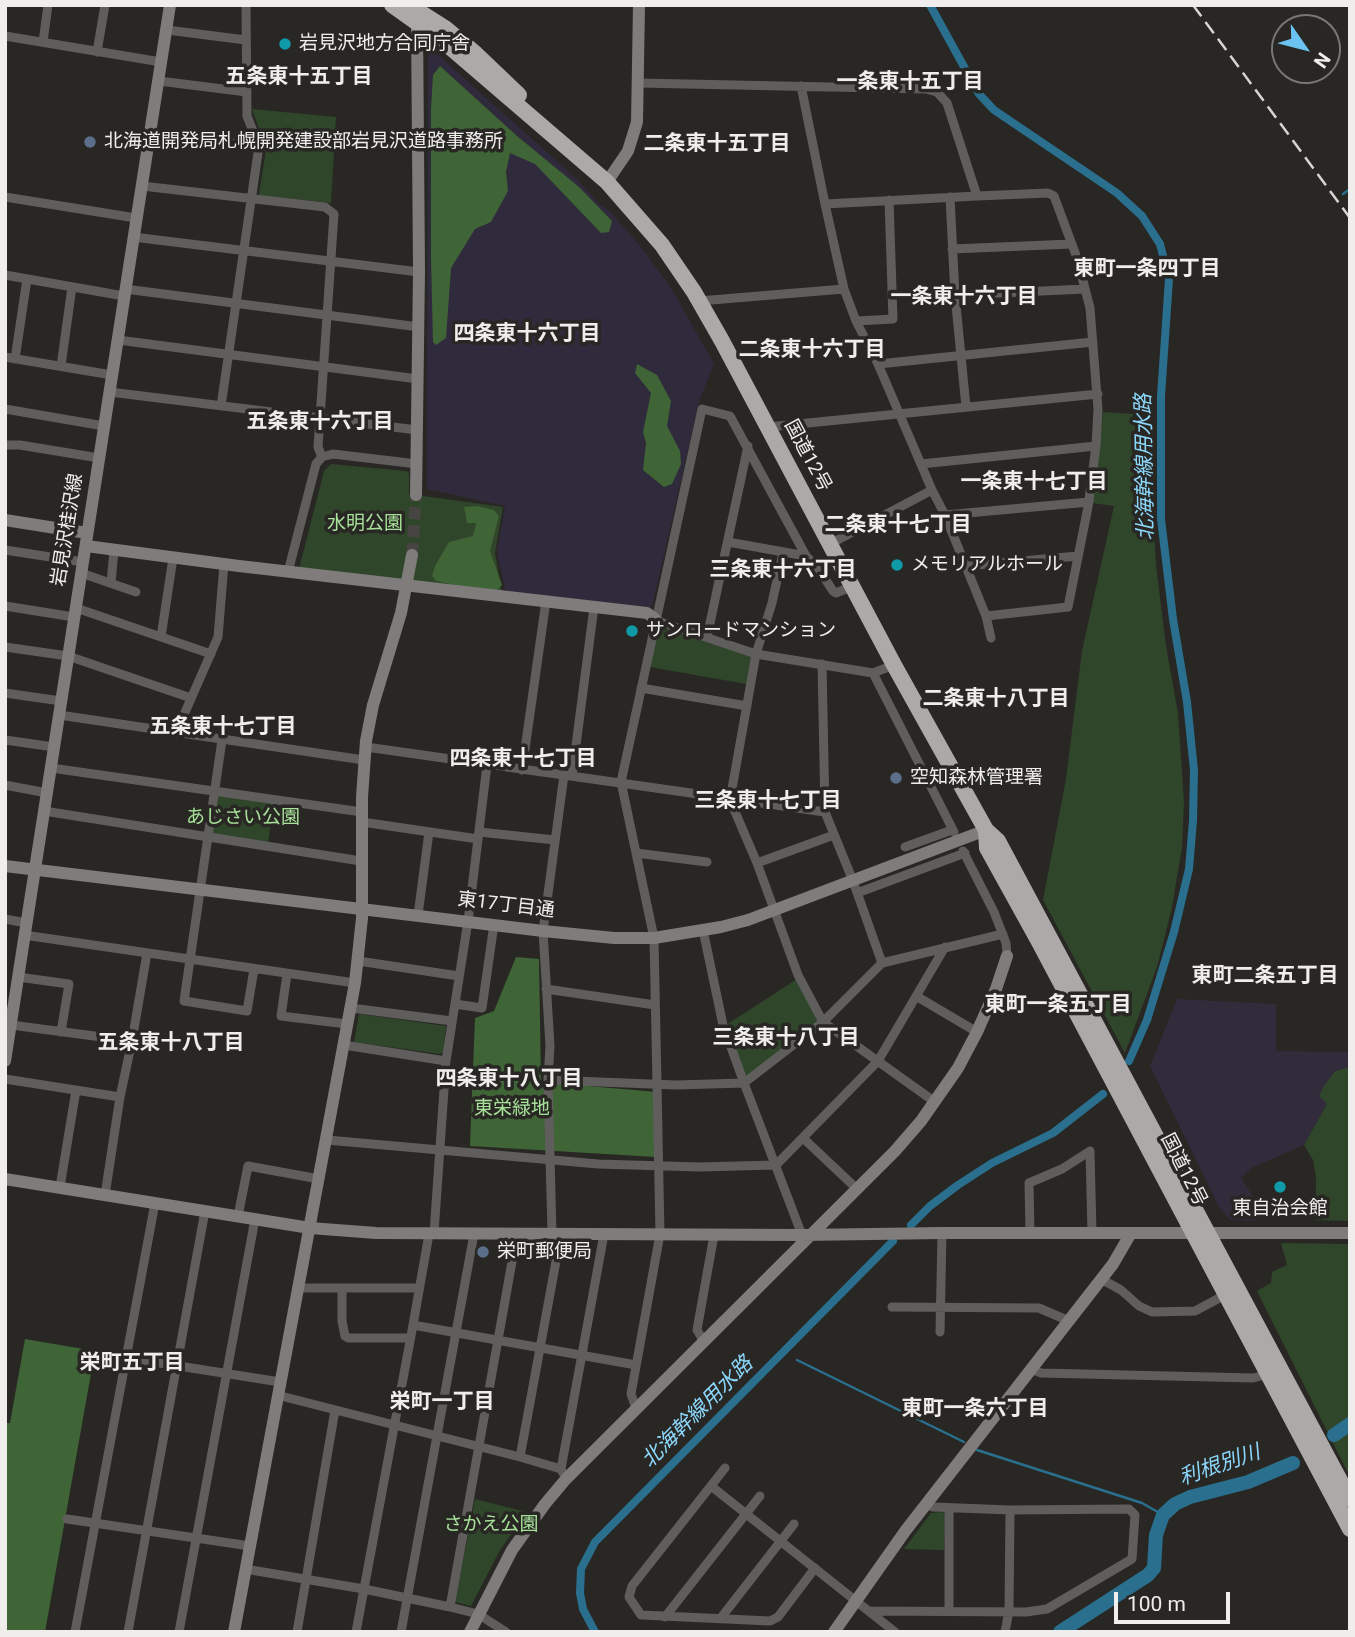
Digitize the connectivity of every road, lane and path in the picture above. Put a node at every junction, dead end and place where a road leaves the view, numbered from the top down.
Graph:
1 (48, 5) edge
2 (104, 5) edge
3 (170, 5) edge
4 (246, 5) edge
5 (392, 5) edge
6 (639, 5) edge
7 (415, 11) edge
8 (167, 30) junction
9 (5, 36) edge
10 (246, 40) junction
11 (43, 42) junction
12 (97, 52) junction
13 (161, 62) junction
14 (159, 81) junction
15 (639, 83) junction
16 (801, 86) junction
17 (247, 92) junction
18 (150, 134) junction
19 (259, 146) junction
20 (607, 182) junction
21 (142, 186) junction
22 (977, 196) junction
23 (5, 197) edge
24 (253, 197) junction
25 (950, 197) junction
26 (889, 200) junction
27 (825, 204) junction
28 (136, 218) junction
29 (134, 237) junction
30 (1072, 244) junction
31 (952, 248) junction
32 (245, 250) junction
33 (331, 262) junction
34 (419, 272) junction
35 (5, 275) edge
36 (27, 279) junction
37 (72, 287) junction
38 (844, 289) junction
39 (1085, 289) junction
40 (125, 293) junction
41 (955, 296) junction
42 (699, 301) junction
43 (237, 303) junction
44 (328, 315) junction
45 (856, 321) junction
46 (419, 327) junction
47 (118, 340) junction
48 (1093, 342) junction
49 (229, 354) junction
50 (961, 354) junction
51 (10, 358) edge
52 (878, 364) junction
53 (61, 366) junction
54 (324, 367) junction
55 (112, 375) junction
56 (418, 379) junction
57 (110, 391) junction
58 (1098, 394) junction
59 (221, 406) junction
60 (966, 407) junction
61 (5, 409) edge
62 (900, 414) junction
63 (321, 418) junction
64 (104, 426) junction
65 (768, 427) junction
66 (417, 430) junction
67 (5, 445) edge
68 (748, 446) junction
69 (1096, 446) junction
70 (99, 457) junction
71 (322, 457) junction
72 (417, 464) junction
73 (921, 464) junction
74 (932, 490) junction
75 (416, 495) tunnel mouth
76 (1089, 502) junction
77 (945, 515) junction
78 (5, 520) edge
79 (87, 540) junction
80 (728, 542) junction
81 (830, 544) junction
82 (5, 550) edge
83 (114, 550) junction
84 (783, 553) junction
85 (412, 555) tunnel mouth
86 (806, 556) junction
87 (1078, 556) junction
88 (173, 558) junction
89 (224, 564) junction
90 (966, 566) junction
91 (82, 567) junction
92 (288, 572) junction
93 (111, 583) junction
94 (407, 586) junction
95 (853, 586) junction
96 (136, 592) dead end
97 (546, 601) junction
98 (5, 606) edge
99 (594, 607) junction
100 (75, 612) junction
101 (986, 616) junction
102 (655, 619) junction
103 (161, 637) junction
104 (707, 638) junction
105 (991, 638) dead end
106 (5, 647) edge
107 (211, 654) junction
108 (756, 654) junction
109 (68, 656) junction
110 (822, 664) junction
111 (894, 665) junction
112 (873, 673) junction
113 (640, 688) junction
114 (5, 693) edge
115 (191, 698) junction
116 (61, 701) junction
117 (747, 706) junction
118 (59, 715) junction
119 (176, 733) junction
120 (5, 740) edge
121 (222, 740) junction
122 (54, 747) junction
123 (365, 753) junction
124 (487, 765) junction
125 (51, 768) junction
126 (522, 769) junction
127 (568, 776) junction
128 (621, 782) junction
129 (5, 785) edge
130 (215, 790) junction
131 (47, 793) junction
132 (730, 800) junction
133 (44, 811) junction
134 (825, 811) junction
135 (362, 817) junction
136 (986, 830) junction
137 (429, 832) junction
138 (834, 835) junction
139 (478, 836) junction
140 (208, 837) junction
141 (555, 840) junction
142 (905, 848) dead end
143 (636, 853) junction
144 (362, 861) junction
145 (707, 862) dead end
146 (757, 863) junction
147 (5, 866) edge
148 (34, 870) junction
149 (855, 887) junction
150 (201, 890) junction
151 (362, 909) junction
152 (774, 911) junction
153 (418, 915) junction
154 (5, 919) edge
155 (468, 921) junction
156 (494, 924) junction
157 (1036, 924) junction
158 (25, 929) junction
159 (703, 930) junction
160 (543, 931) junction
161 (1003, 934) junction
162 (654, 938) junction
163 (945, 947) junction
164 (147, 953) junction
165 (1007, 956) joint
166 (190, 960) junction
167 (359, 961) junction
168 (882, 963) junction
169 (254, 969) junction
170 (287, 974) junction
171 (459, 976) junction
172 (18, 977) junction
173 (355, 983) junction
174 (546, 989) junction
175 (916, 996) junction
176 (455, 1004) junction
177 (655, 1005) junction
178 (351, 1007) junction
179 (453, 1021) junction
180 (823, 1022) junction
181 (348, 1024) junction
182 (11, 1025) junction
183 (61, 1032) junction
184 (977, 1032) junction
185 (132, 1041) junction
186 (344, 1045) junction
187 (5, 1061) edge
188 (446, 1061) junction
189 (878, 1061) junction
190 (1116, 1076) junction
191 (5, 1079) edge
192 (548, 1080) junction
193 (744, 1083) junction
194 (657, 1084) junction
195 (76, 1090) junction
196 (120, 1097) junction
197 (935, 1102) junction
198 (803, 1138) junction
199 (327, 1140) junction
200 (440, 1151) junction
201 (549, 1160) junction
202 (776, 1165) junction
203 (658, 1166) junction
204 (5, 1179) edge
205 (319, 1179) junction
206 (60, 1187) junction
207 (856, 1189) junction
208 (105, 1195) junction
209 (155, 1203) junction
210 (205, 1211) junction
211 (238, 1216) junction
212 (255, 1219) junction
213 (310, 1228) junction
214 (1191, 1232) junction
215 (1209, 1232) junction
216 (432, 1233) junction
217 (942, 1233) junction
218 (1030, 1233) junction
219 (1092, 1233) junction
220 (1131, 1233) junction
221 (1350, 1233) edge
222 (474, 1234) junction
223 (517, 1234) junction
224 (556, 1234) junction
225 (604, 1234) junction
226 (660, 1234) junction
227 (714, 1235) junction
228 (807, 1235) junction
229 (1101, 1279) junction
230 (297, 1288) junction
231 (342, 1289) junction
232 (419, 1289) junction
233 (1225, 1295) junction
234 (892, 1307) dead end
235 (941, 1307) junction
236 (1069, 1321) junction
237 (413, 1325) junction
238 (455, 1332) junction
239 (940, 1332) dead end
240 (410, 1338) junction
241 (498, 1339) junction
242 (703, 1340) junction
243 (540, 1347) junction
244 (103, 1354) dead end
245 (582, 1354) junction
246 (127, 1358) junction
247 (636, 1365) junction
248 (176, 1366) junction
249 (1031, 1369) junction
250 (1273, 1372) junction
251 (228, 1373) junction
252 (279, 1388) junction
253 (636, 1408) junction
254 (335, 1409) junction
255 (394, 1424) junction
256 (437, 1436) junction
257 (478, 1446) junction
258 (520, 1457) junction
259 (725, 1468) dead end
260 (564, 1474) junction
261 (711, 1486) junction
262 (760, 1496) dead end
263 (1350, 1499) edge
264 (926, 1504) junction
265 (949, 1508) junction
266 (1010, 1510) junction
267 (746, 1514) junction
268 (67, 1519) dead end
269 (96, 1524) junction
270 (794, 1524) dead end
271 (1350, 1529) edge
272 (147, 1531) junction
273 (197, 1538) junction
274 (780, 1542) junction
275 (250, 1546) junction
276 (245, 1569) junction
277 (815, 1569) junction
278 (306, 1580) junction
279 (363, 1589) junction
280 (408, 1598) junction
281 (857, 1602) junction
282 (450, 1607) junction
283 (870, 1611) junction
284 (949, 1611) junction
285 (1009, 1611) junction
286 (478, 1614) junction
287 (665, 1617) junction
288 (720, 1619) junction
289 (75, 1632) edge
290 (128, 1632) edge
291 (179, 1632) edge
292 (234, 1632) edge
293 (297, 1632) edge
294 (356, 1632) edge
295 (401, 1632) edge
296 (470, 1632) edge
297 (506, 1632) edge
298 (834, 1632) edge
299 (895, 1632) edge
300 (1005, 1632) edge

1 - 11 street
2 - 12 street
3 - 8 street, 岩見沢桂沢線
4 - 10 street
5 - 7 highway, 国道12号
6 - 15 street
7 - 20 highway, 国道12号
7 - 34 street
8 - 10 street
8 - 13 street, 岩見沢桂沢線
9 - 11 street
10 - 17 street
11 - 12 street
12 - 13 street
13 - 14 street, 岩見沢桂沢線
14 - 17 street
14 - 18 street, 岩見沢桂沢線
15 - 16 street
15 - 20 street
16 - 22 street
16 - 27 street
17 - 19 street
18 - 19 street
18 - 21 street, 岩見沢桂沢線
19 - 24 street
20 - 42 highway, 国道12号
21 - 24 street
21 - 28 street, 岩見沢桂沢線
22 - 25 street
22 - 30 street
23 - 28 street
24 - 32 street
24 - 33 street
25 - 26 street
25 - 31 street
26 - 27 street
26 - 45 street
27 - 38 street
28 - 29 street, 岩見沢桂沢線
29 - 32 street
29 - 40 street, 岩見沢桂沢線
30 - 31 street
30 - 39 street
31 - 41 street
32 - 33 street
32 - 43 street
33 - 34 street
33 - 44 street
34 - 46 street
35 - 36 street
36 - 37 street
36 - 51 street
37 - 40 street
37 - 53 street
38 - 42 street
38 - 45 street
39 - 41 street
39 - 48 street
40 - 43 street
40 - 47 street, 岩見沢桂沢線
41 - 50 street
42 - 65 highway, 国道12号
43 - 44 street
43 - 49 street
44 - 46 street
44 - 54 street
45 - 52 street
46 - 56 street
47 - 49 street
47 - 55 street, 岩見沢桂沢線
48 - 50 street
48 - 58 street
49 - 54 street
49 - 59 street
50 - 52 street
50 - 60 street
51 - 53 street
52 - 62 street
53 - 55 street
54 - 56 street
54 - 63 street
55 - 57 street, 岩見沢桂沢線
56 - 66 street
57 - 59 street
57 - 64 street, 岩見沢桂沢線
58 - 60 street
58 - 69 street
59 - 63 street
60 - 62 street
61 - 64 street
62 - 65 street
62 - 73 street
63 - 66 street
63 - 71 street
64 - 70 street, 岩見沢桂沢線
65 - 81 highway, 国道12号
66 - 72 street
67 - 70 street
68 - 80 street
68 - 86 street
68 - 102 street
69 - 73 street
69 - 76 street
70 - 79 street, 岩見沢桂沢線
71 - 72 street
71 - 92 street
72 - 75 street
73 - 74 street
74 - 77 street
74 - 81 street
76 - 77 street
76 - 87 street
77 - 90 street
78 - 79 street
79 - 83 street
79 - 91 street, 岩見沢桂沢線
80 - 84 street
80 - 104 street
81 - 95 highway, 国道12号
82 - 91 street
83 - 88 street
83 - 93 street
84 - 86 street
84 - 108 street
85 - 94 street
86 - 95 street
87 - 90 street
87 - 101 street
88 - 89 street
88 - 103 street
89 - 92 street
89 - 107 street
90 - 101 street
91 - 93 street
91 - 100 street, 岩見沢桂沢線
92 - 94 street
93 - 96 street
94 - 97 street
94 - 123 street
95 - 111 highway, 国道12号
97 - 99 street
97 - 126 street
98 - 100 street
99 - 102 street
99 - 127 street
100 - 103 street
100 - 109 street, 岩見沢桂沢線
101 - 105 street
102 - 104 street
102 - 113 street
103 - 107 street
104 - 108 street
106 - 109 street
107 - 115 street
108 - 110 street
108 - 117 street
109 - 115 street
109 - 116 street, 岩見沢桂沢線
110 - 112 street
110 - 134 street
111 - 112 street
111 - 136 highway, 国道12号
112 - 142 street
113 - 117 street
113 - 128 street
114 - 116 street
115 - 119 street
116 - 118 street, 岩見沢桂沢線
117 - 132 street
118 - 119 street
118 - 122 street, 岩見沢桂沢線
119 - 121 street
120 - 122 street
121 - 123 street
121 - 130 street
122 - 125 street, 岩見沢桂沢線
123 - 124 street
123 - 135 street
124 - 126 street
124 - 139 street
125 - 130 street
125 - 131 street, 岩見沢桂沢線
126 - 127 street
127 - 128 street
127 - 141 street
128 - 132 street
128 - 143 street
129 - 131 street
130 - 135 street
130 - 140 street
131 - 133 street, 岩見沢桂沢線
132 - 134 street
132 - 146 street
133 - 140 street
133 - 148 street, 岩見沢桂沢線
134 - 138 street
135 - 137 street
135 - 144 street
136 - 149 street, 東17丁目通
136 - 157 highway, 国道12号
136 - 157 highway, 国道12号
137 - 139 street
137 - 153 street
138 - 146 street
138 - 149 street
139 - 141 street
139 - 155 street
140 - 144 street
140 - 150 street
141 - 160 street
143 - 145 street
143 - 162 street
144 - 151 street
146 - 152 street
147 - 148 street, 東17丁目通
148 - 150 street, 東17丁目通
148 - 158 street, 岩見沢桂沢線
149 - 152 street, 東17丁目通
149 - 161 street
149 - 168 street
150 - 151 street, 東17丁目通
150 - 166 street
151 - 153 street, 東17丁目通
151 - 167 street
152 - 159 street, 東17丁目通
152 - 180 street
153 - 155 street, 東17丁目通
154 - 158 street
155 - 156 street, 東17丁目通
155 - 171 street
156 - 160 street, 東17丁目通
156 - 176 street
157 - 190 highway, 国道12号
157 - 190 highway, 国道12号
158 - 164 street
158 - 172 street, 岩見沢桂沢線
159 - 162 street, 東17丁目通
159 - 193 street
160 - 162 street, 東17丁目通
160 - 174 street
161 - 163 street
161 - 165 street
162 - 177 street
163 - 168 street
163 - 175 street
164 - 166 street
164 - 185 street
165 - 184 street
166 - 169 street
166 - 169 street
167 - 171 street
167 - 173 street
168 - 180 street
169 - 170 street
170 - 173 street
170 - 181 street
171 - 176 street
172 - 182 street, 岩見沢桂沢線
172 - 183 street
173 - 178 street
174 - 177 street
174 - 192 street
175 - 184 street
175 - 189 street
176 - 179 street
177 - 194 street
178 - 179 street
178 - 181 street
179 - 188 street
180 - 189 street
180 - 193 street
181 - 186 street
182 - 183 street
182 - 187 street, 岩見沢桂沢線
183 - 185 street
184 - 197 street
185 - 196 street
186 - 188 street
186 - 199 street
188 - 200 street
189 - 197 street
189 - 198 street
190 - 214 highway, 国道12号
190 - 215 highway, 国道12号
191 - 195 street
192 - 194 street
192 - 201 street
193 - 194 street
193 - 202 street
194 - 203 street
195 - 196 street
195 - 206 street
196 - 208 street
197 - 207 street
198 - 202 street
198 - 207 street
199 - 200 street
199 - 205 street
200 - 201 street
200 - 216 street
201 - 203 street
201 - 224 street
202 - 203 street
202 - 228 street
203 - 226 street
204 - 206 street
205 - 211 street
205 - 213 street
206 - 208 street
207 - 228 street
208 - 209 street
209 - 210 street
209 - 246 street
210 - 211 street
210 - 248 street
211 - 212 street
212 - 213 street
212 - 251 street
213 - 216 street
213 - 230 street
214 - 215 street
214 - 220 street
214 - 233 highway, 国道12号
215 - 221 street
215 - 250 highway, 国道12号
216 - 222 street
216 - 232 street
217 - 218 street
217 - 228 street
217 - 235 street
218 - 219 street
218 - 219 street
219 - 220 street
220 - 229 street
222 - 223 street
222 - 238 street
223 - 224 street
223 - 241 street
224 - 225 street
224 - 243 street
225 - 226 street
225 - 245 street
226 - 227 street
226 - 247 street
227 - 228 street
227 - 242 street
228 - 242 street
229 - 233 street
229 - 236 street
230 - 231 street
230 - 252 street
231 - 232 street
231 - 240 street
232 - 237 street
233 - 250 highway, 国道12号
234 - 235 street
235 - 236 street
235 - 239 street
236 - 249 street
237 - 238 street
237 - 240 street
238 - 241 street
238 - 256 street
240 - 255 street
241 - 243 street
241 - 257 street
242 - 253 street
243 - 245 street
243 - 258 street
244 - 246 street
245 - 247 street
245 - 260 street
246 - 248 street
246 - 269 street
247 - 253 street
248 - 251 street
248 - 272 street
249 - 250 street
249 - 264 street
250 - 263 highway, 国道12号
250 - 271 highway, 国道12号
251 - 252 street
251 - 273 street
252 - 254 street
252 - 275 street
253 - 260 street
254 - 255 street
254 - 278 street
255 - 256 street
255 - 279 street
256 - 257 street
256 - 280 street
257 - 258 street
257 - 282 street
258 - 260 street
259 - 261 street
260 - 286 street
261 - 267 street
261 - 287 street
262 - 267 street
264 - 265 street
264 - 281 street
265 - 266 street
265 - 284 street
266 - 285 street
266 - 285 street
267 - 274 street
267 - 287 street
268 - 269 street
269 - 272 street
269 - 289 street
270 - 274 street
272 - 273 street
272 - 290 street
273 - 275 street
273 - 291 street
274 - 277 street
274 - 288 street
275 - 276 street
276 - 278 street
276 - 292 street
277 - 281 street
277 - 288 street
278 - 279 street
278 - 293 street
279 - 280 street
279 - 294 street
280 - 282 street
280 - 295 street
281 - 283 street
281 - 298 street
282 - 286 street
283 - 284 street
283 - 299 street
284 - 285 street
285 - 300 street
286 - 296 street
286 - 297 street
287 - 288 street

